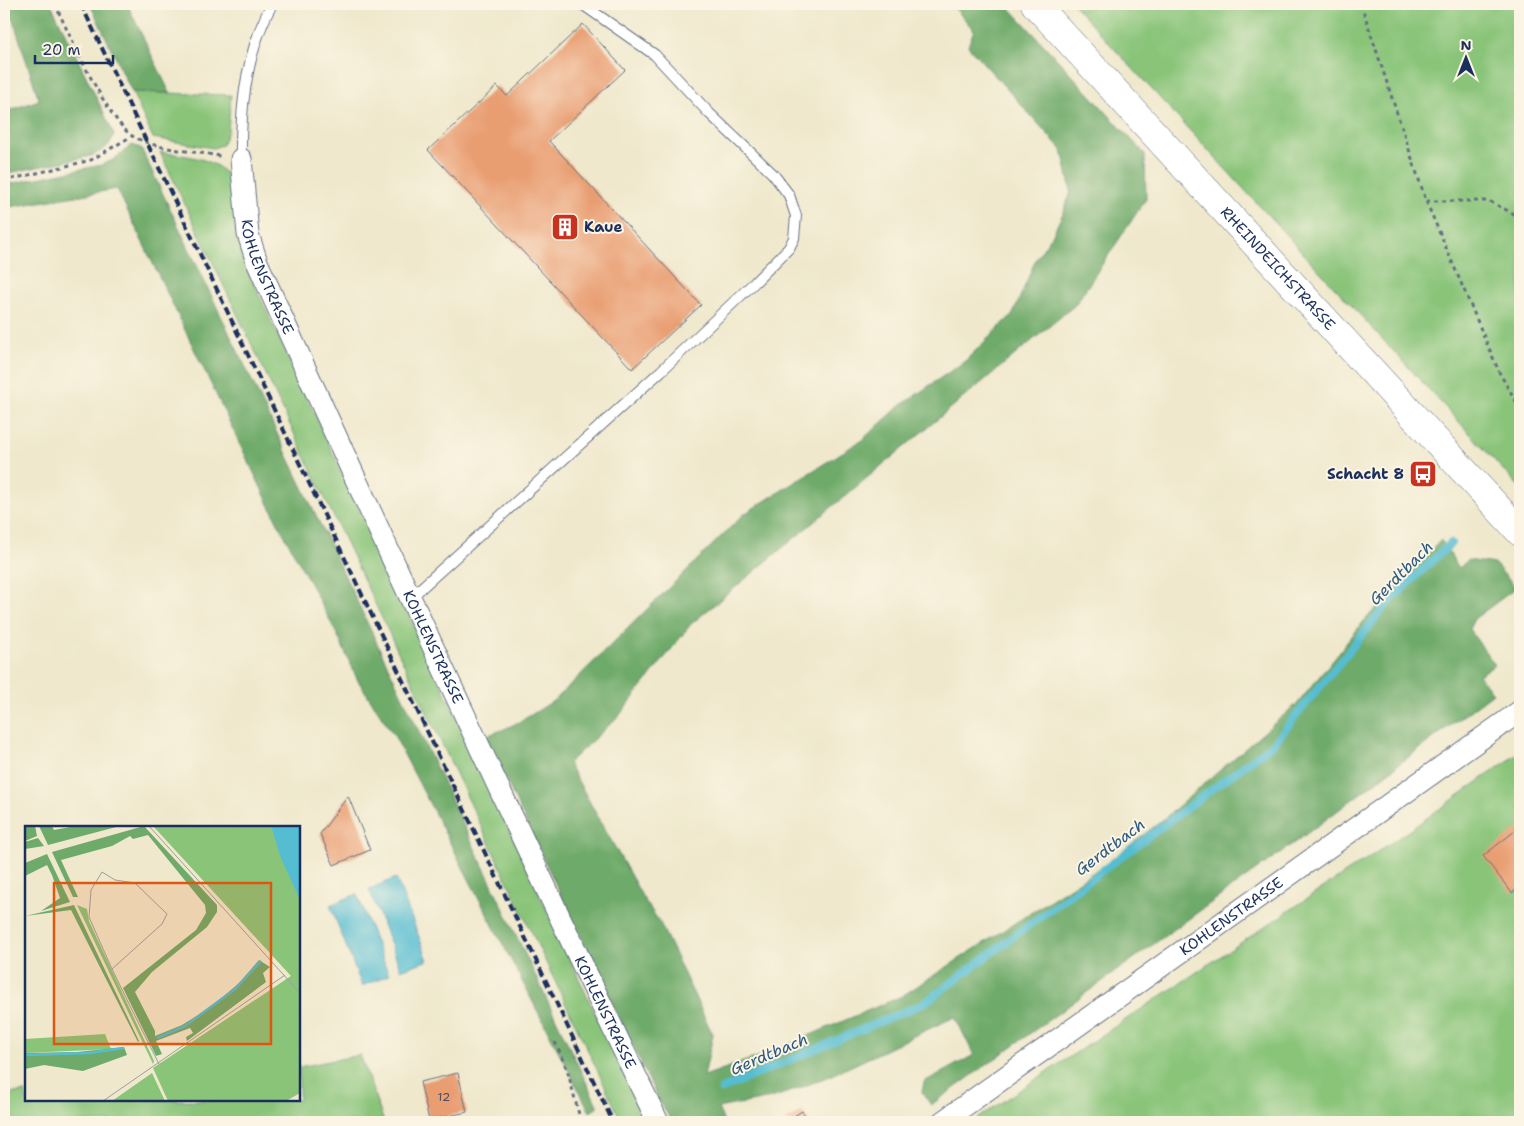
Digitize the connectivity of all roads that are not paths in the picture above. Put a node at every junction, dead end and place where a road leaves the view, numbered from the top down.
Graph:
1 (272, 4) edge
2 (582, 4) edge
3 (1035, 4) edge
4 (241, 159) joint
5 (1520, 532) edge
6 (409, 599) junction
7 (1520, 711) edge
8 (658, 1122) edge
9 (942, 1122) edge

1 - 4 lane
2 - 6 lane
3 - 5 main road, RHEINDEICHSTRASSE
4 - 6 street, KOHLENSTRASSE
6 - 8 street, KOHLENSTRASSE
7 - 9 street, KOHLENSTRASSE

